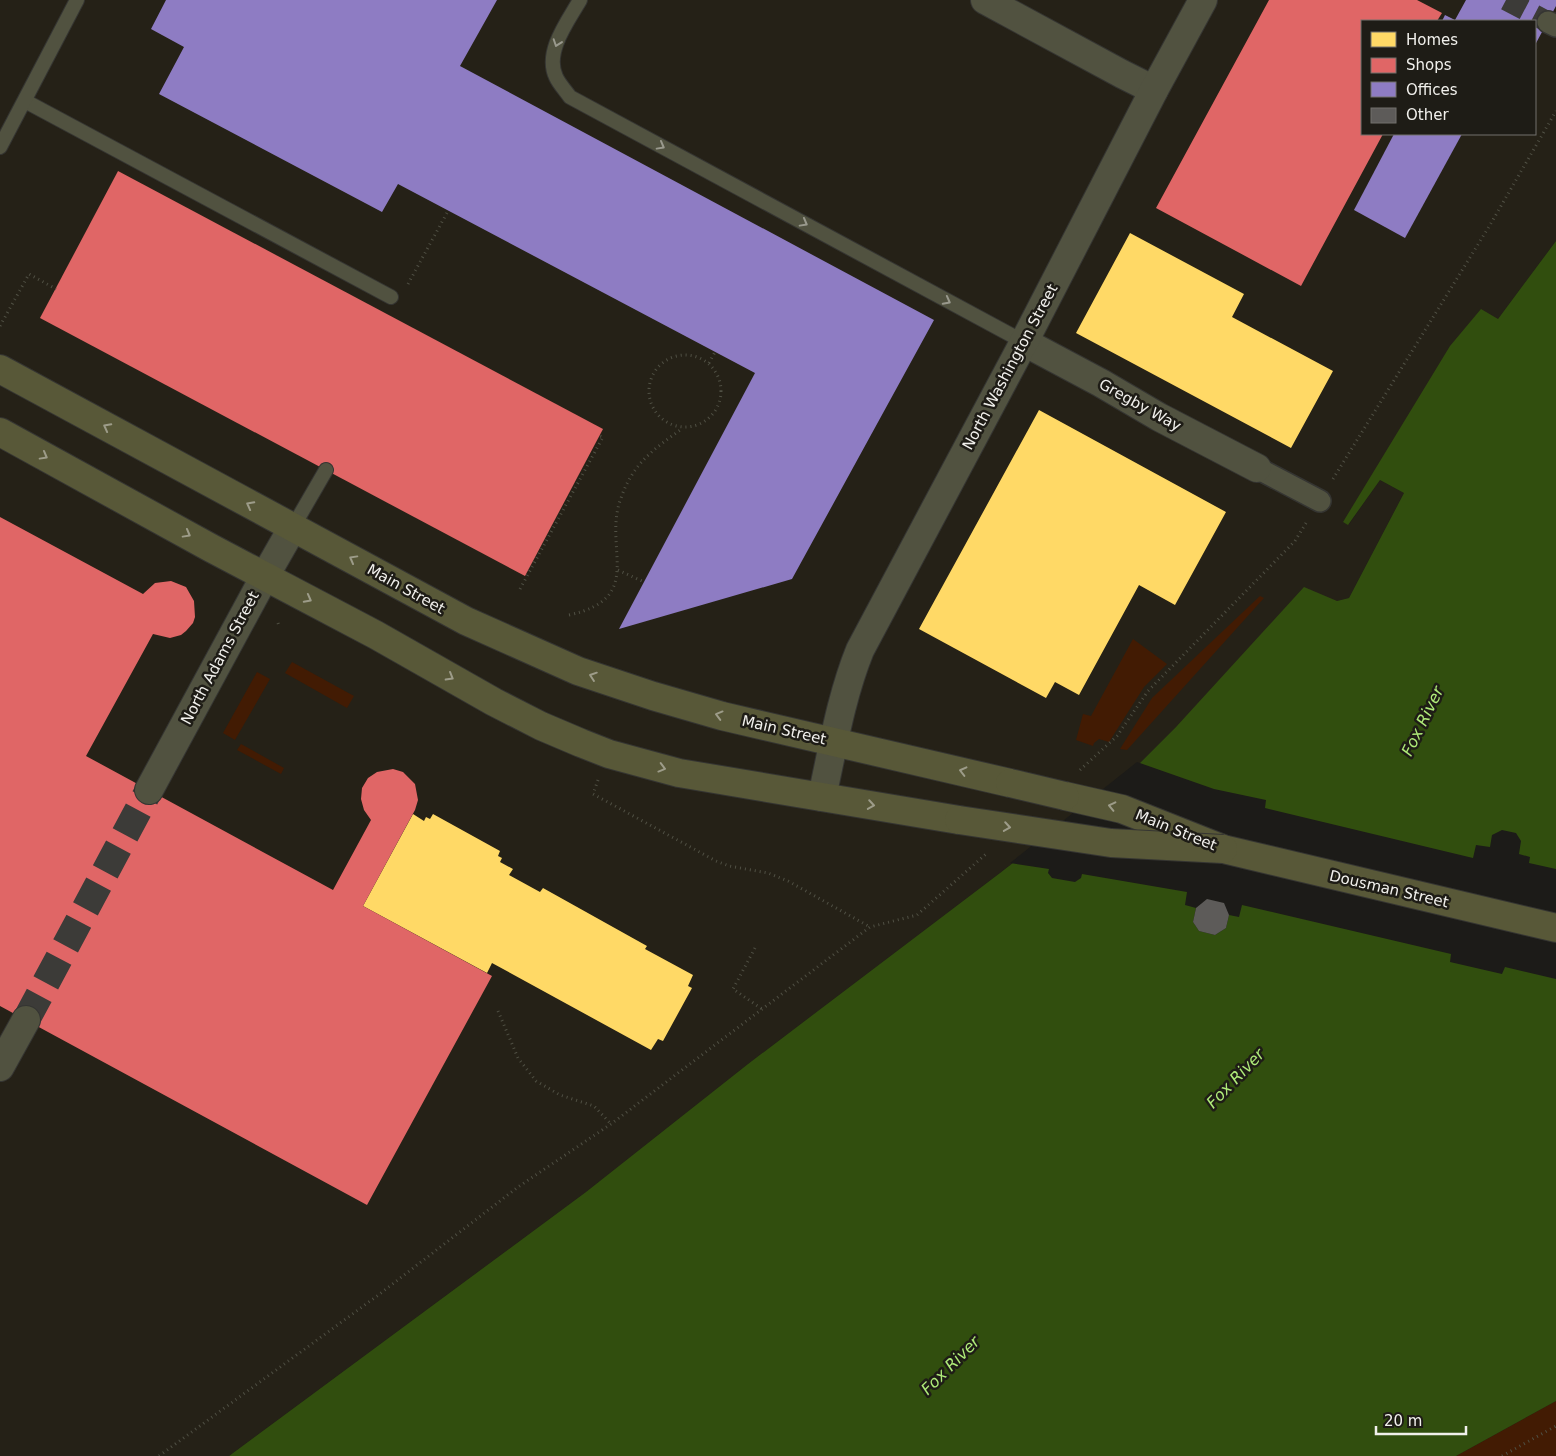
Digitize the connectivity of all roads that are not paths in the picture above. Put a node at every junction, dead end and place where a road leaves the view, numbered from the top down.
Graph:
1 (77, 0) edge
2 (580, 0) edge
3 (985, 0) edge
4 (1203, 0) edge
5 (1154, 90) junction
6 (25, 101) junction
7 (0, 147) edge
8 (391, 297) road end
9 (1024, 342) junction
10 (0, 369) edge
11 (0, 432) edge
12 (1256, 468) joint
13 (326, 470) dead end
14 (1320, 501) dead end
15 (293, 527) junction
16 (265, 576) junction
17 (834, 741) junction
18 (149, 790) tunnel mouth
19 (822, 797) junction
20 (1223, 849) junction
21 (1556, 928) edge
22 (26, 1020) tunnel mouth
23 (2, 1057) edge

1 - 6 lane
2 -> 9 lane
3 - 5 street
4 - 5 street, North Washington Street
5 - 9 street, North Washington Street
6 - 7 lane
6 - 8 lane
9 - 12 street, Gregby Way
9 - 17 street, North Washington Street
15 -> 10 main road, Main Street
11 -> 16 main road, Main Street
12 - 14 street
13 - 15 lane
15 - 16 street, North Adams Street
17 -> 15 main road, Main Street
16 - 18 street, North Adams Street
16 -> 19 main road, Main Street
17 - 19 street, North Washington Street
20 -> 17 main road, Main Street, bridge
19 -> 20 main road, Main Street, bridge
20 - 21 main road, Dousman Street
22 - 23 street

